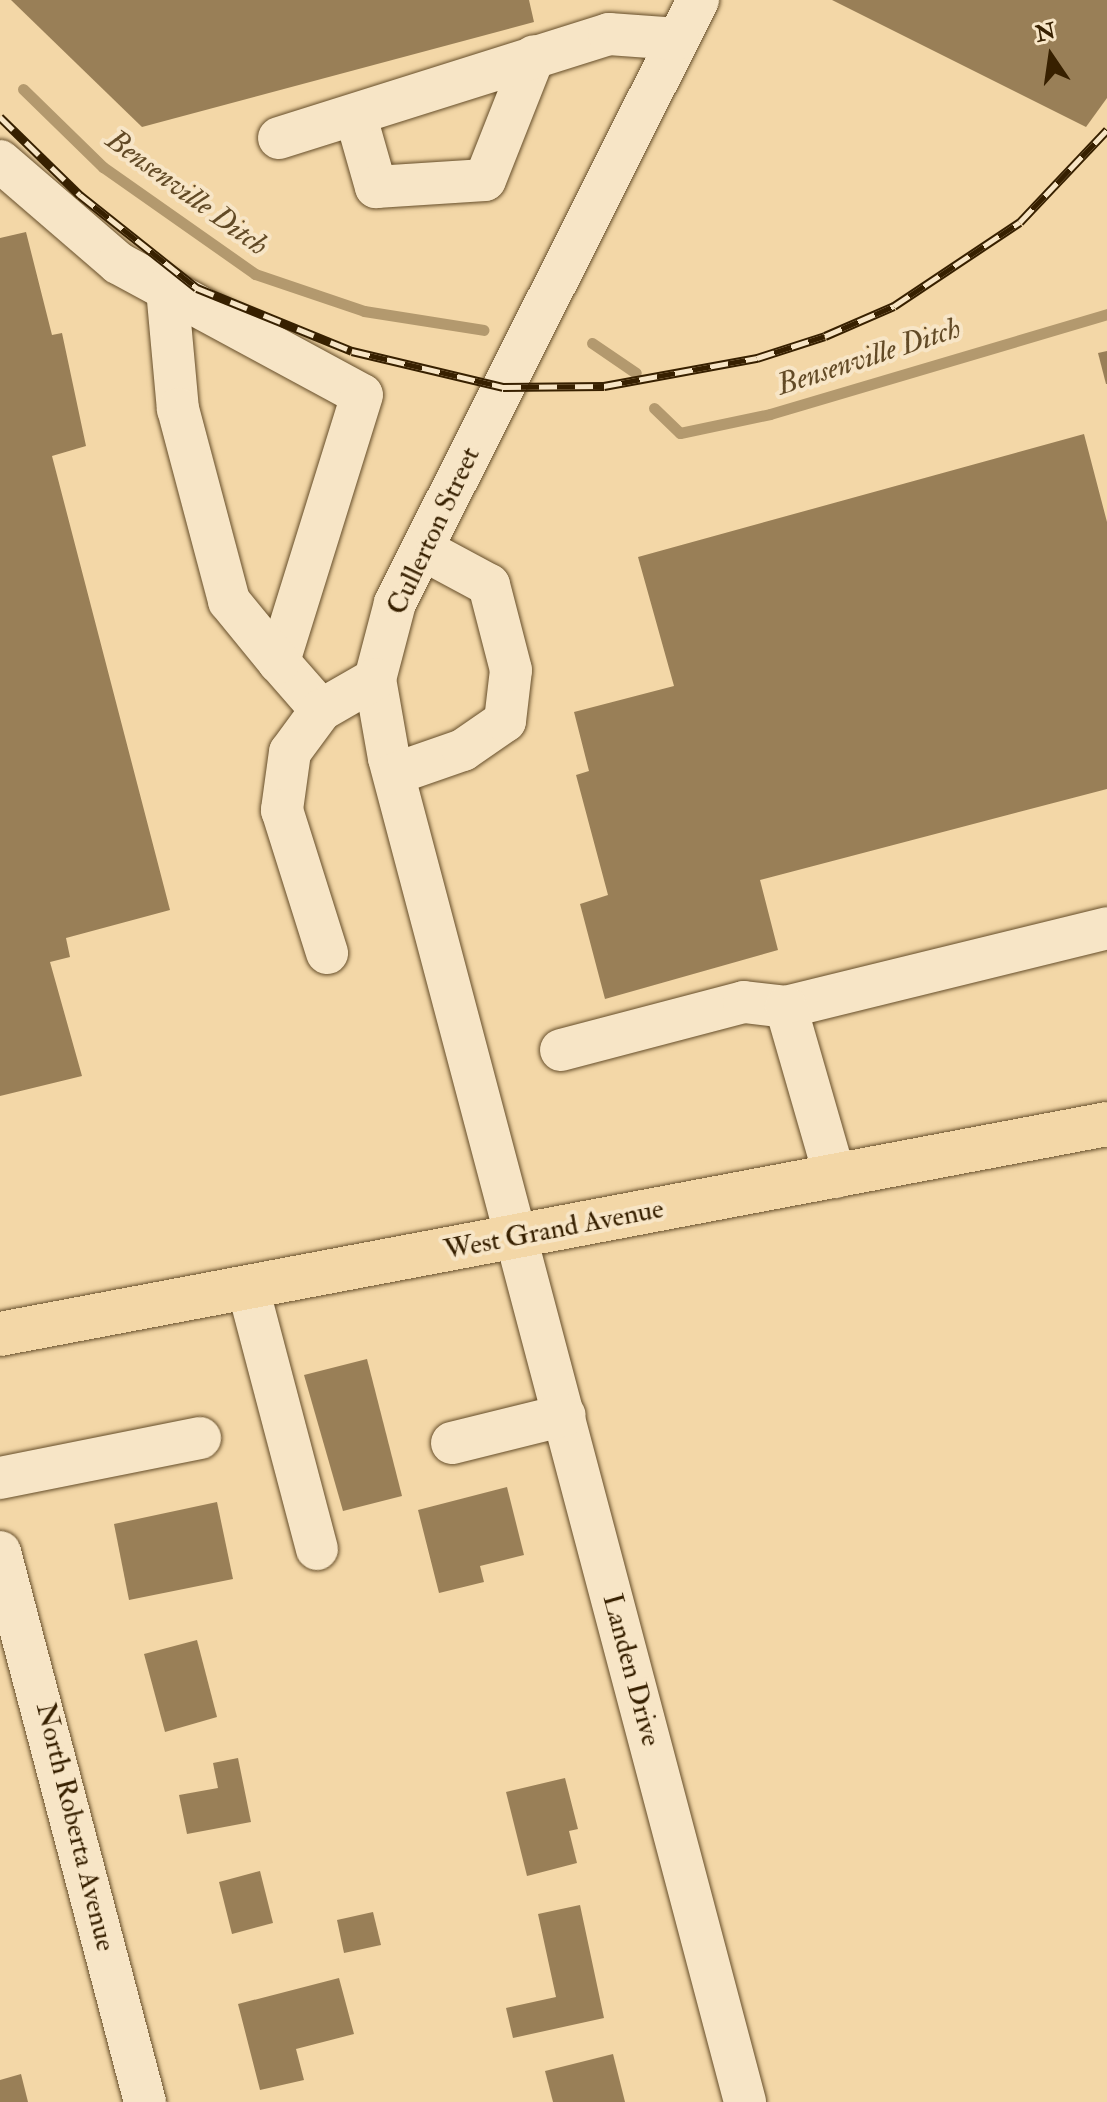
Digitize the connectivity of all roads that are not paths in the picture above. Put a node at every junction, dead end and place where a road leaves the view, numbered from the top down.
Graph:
1 (698, 0) edge
2 (678, 39) junction
3 (534, 56) junction
4 (356, 117) junction
5 (279, 138) dead end
6 (0, 161) edge
7 (167, 289) junction
8 (422, 549) junction
9 (279, 662) junction
10 (375, 679) junction
11 (321, 710) junction
12 (394, 774) junction
13 (1107, 928) edge
14 (327, 953) dead end
15 (786, 1007) junction
16 (561, 1050) dead end
17 (1107, 1124) edge
18 (835, 1177) junction
19 (518, 1237) junction
20 (248, 1288) junction
21 (0, 1334) edge
22 (565, 1415) junction
23 (200, 1438) dead end
24 (452, 1443) dead end
25 (0, 1478) edge
26 (317, 1549) dead end
27 (0, 1552) edge
28 (145, 2102) edge
29 (745, 2102) edge

1 - 2 street, Cullerton Street
2 - 3 street
2 - 8 street, Cullerton Street
3 - 4 street
3 - 4 street
4 - 5 street
6 - 7 street
7 - 9 street
7 - 9 street
8 - 10 street, Cullerton Street
8 - 12 street
9 - 11 street
10 - 11 street
10 - 12 street, Cullerton Street
11 - 14 street
12 - 19 street, Cullerton Street
13 - 15 street
15 - 16 street
15 - 18 street
17 - 18 main road, West Grand Avenue
18 - 19 main road, West Grand Avenue
19 - 20 main road, West Grand Avenue
19 - 22 street, Landen Drive
20 - 21 main road, West Grand Avenue
20 - 26 street
22 - 24 street
22 - 29 street, Landen Drive
23 - 25 street
27 - 28 street, North Roberta Avenue

